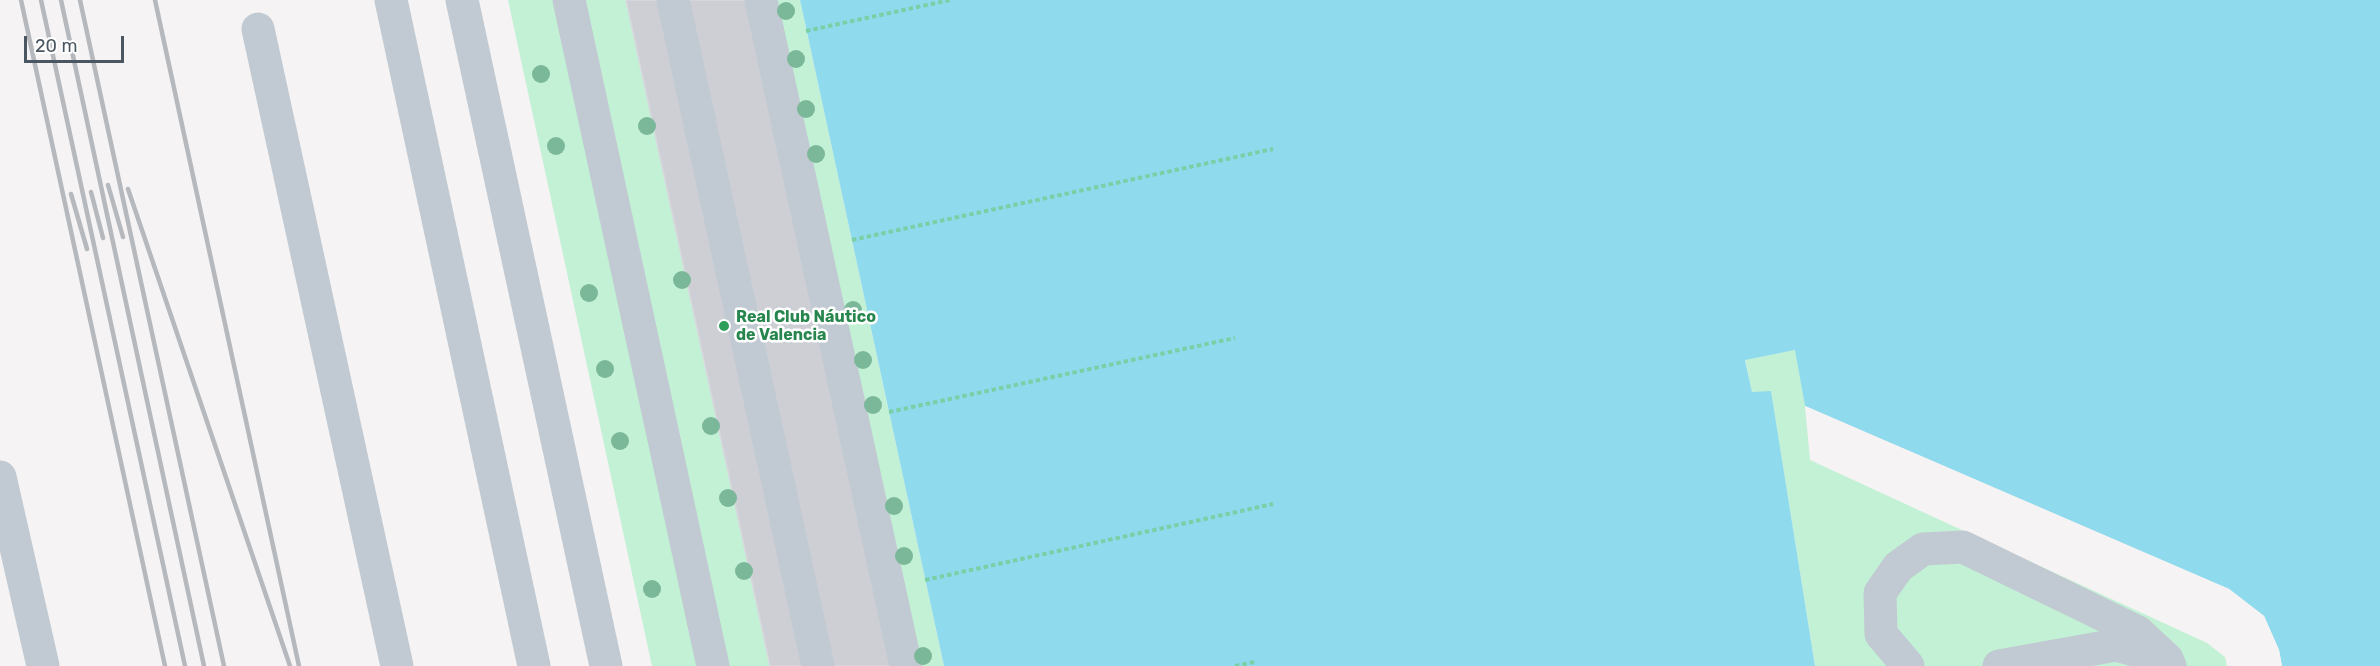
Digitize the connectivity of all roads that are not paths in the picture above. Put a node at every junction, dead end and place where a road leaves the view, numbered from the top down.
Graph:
1 (391, 0) edge
2 (462, 0) edge
3 (569, 0) edge
4 (673, 0) edge
5 (761, 0) edge
6 (258, 29) dead end
7 (0, 477) edge
8 (2168, 662) edge
9 (43, 666) edge
10 (397, 666) edge
11 (534, 666) edge
12 (606, 666) edge
13 (713, 666) edge
14 (818, 666) edge
15 (906, 666) edge
16 (1908, 666) edge
17 (1999, 666) edge

1 - 11 street
2 - 12 street
3 - 13 street
4 - 14 street
5 - 15 street
6 - 10 street
7 - 9 street
8 - 16 street
8 - 17 street

